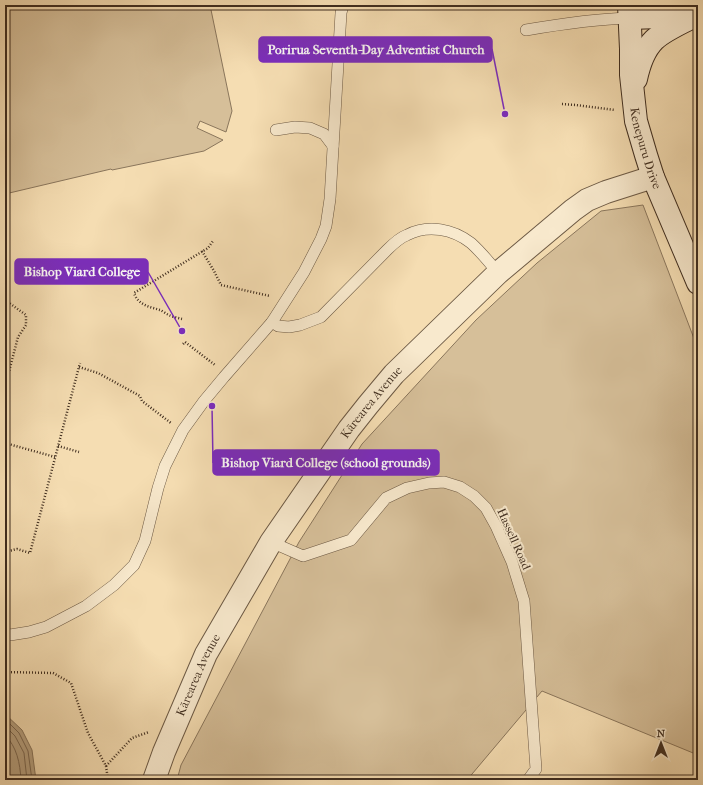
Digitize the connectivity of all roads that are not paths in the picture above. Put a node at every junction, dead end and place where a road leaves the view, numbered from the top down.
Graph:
1 (343, 5) edge
2 (629, 11) edge
3 (690, 12) edge
4 (526, 30) dead end
5 (632, 93) junction
6 (276, 130) dead end
7 (333, 146) junction
8 (653, 177) junction
9 (498, 273) junction
10 (698, 283) edge
11 (272, 322) junction
12 (271, 542) junction
13 (5, 634) edge
14 (154, 780) edge
15 (528, 780) edge

1 - 7 lane
2 - 3 street
2 - 4 lane
2 - 5 street, Kenepuru Drive
3 - 5 street
5 - 8 street, Kenepuru Drive
6 - 7 lane
7 - 11 lane
8 - 9 street, Kārearea Avenue
8 - 10 street, Kenepuru Drive
9 - 11 lane
9 - 12 street, Kārearea Avenue
11 - 13 lane
12 - 14 street, Kārearea Avenue
12 - 15 lane, Hassell Road

